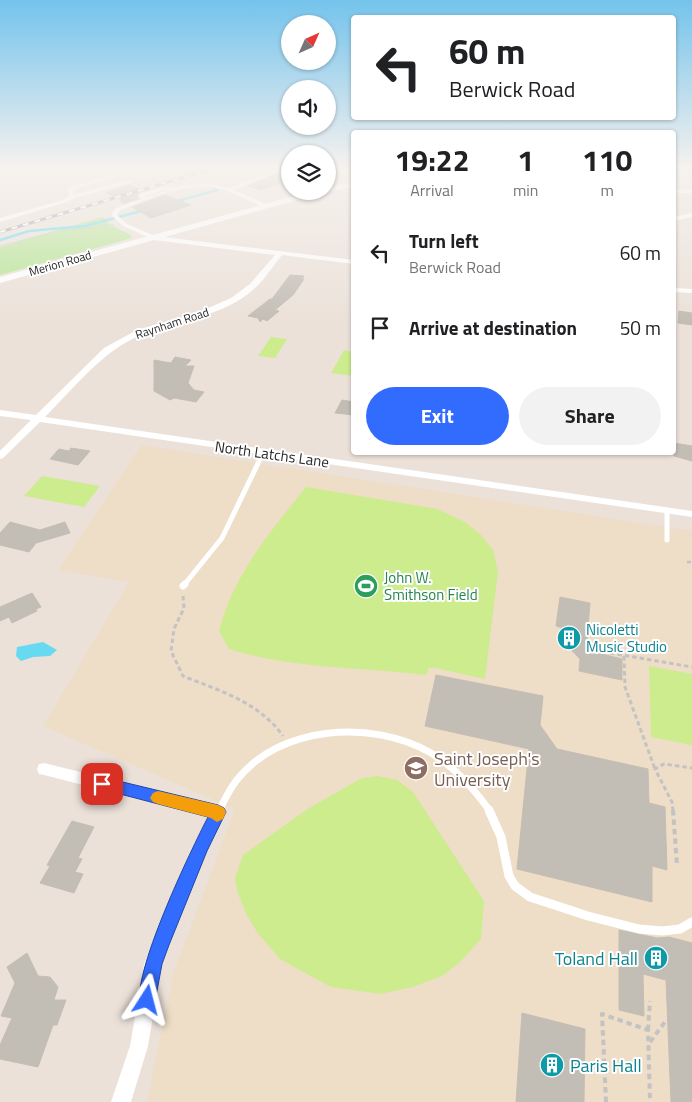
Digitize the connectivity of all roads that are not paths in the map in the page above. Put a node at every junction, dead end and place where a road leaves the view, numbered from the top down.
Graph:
1 (119, 219) edge
2 (219, 219) edge
3 (154, 238) junction
4 (280, 253) junction
5 (351, 262) edge
6 (0, 280) edge
7 (676, 290) edge
8 (692, 291) edge
9 (0, 413) edge
10 (38, 419) junction
11 (264, 453) junction
12 (0, 456) edge
13 (667, 510) junction
14 (692, 514) edge
15 (667, 540) dead end
16 (183, 586) road end
17 (44, 769) dead end
18 (218, 812) junction
19 (691, 927) edge
20 (121, 1102) edge

1 - 3 street
2 - 3 street, Merion Road
3 - 4 street
3 - 6 street, Merion Road
4 - 5 street
4 - 10 street, Raynham Road
7 - 8 street
9 - 10 street, North Latchs Lane
10 - 11 street, North Latchs Lane
10 - 12 street, Raynham Road
11 - 13 street, North Latchs Lane
11 - 16 lane
13 - 14 street, North Latchs Lane
13 - 15 lane
17 - 18 street
18 - 19 lane
18 - 20 street

